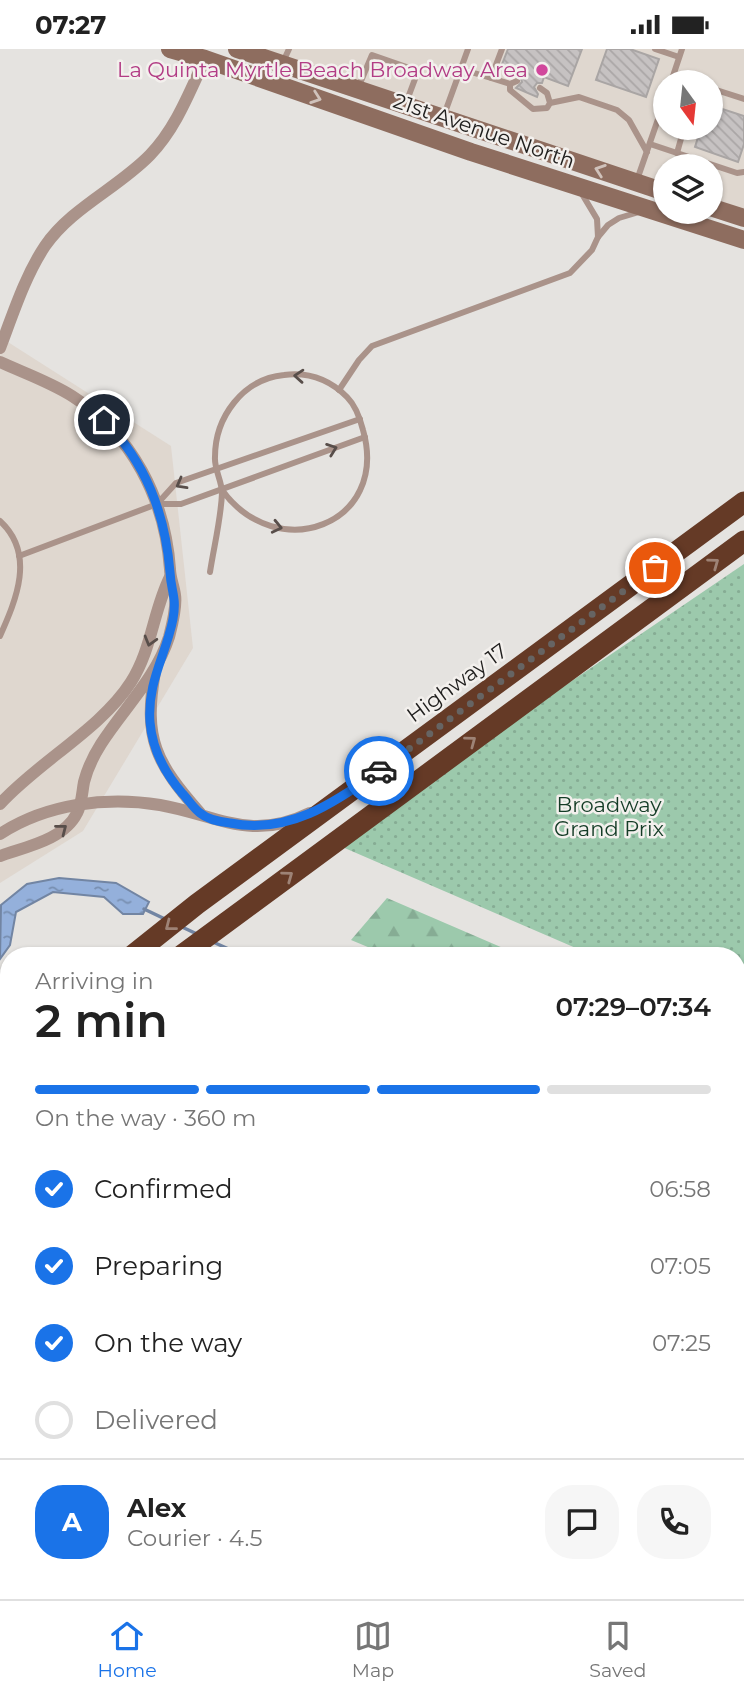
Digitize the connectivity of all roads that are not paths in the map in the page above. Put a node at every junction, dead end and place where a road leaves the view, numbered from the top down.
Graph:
1 (170, 49) edge
2 (237, 49) edge
3 (468, 49) edge
4 (502, 49) edge
5 (656, 49) edge
6 (682, 49) edge
7 (373, 52) edge
8 (207, 54) edge
9 (286, 56) edge
10 (679, 57) junction
11 (461, 68) junction
12 (675, 70) edge
13 (491, 78) junction
14 (540, 88) dead end
15 (358, 89) junction
16 (723, 92) edge
17 (744, 99) edge
18 (550, 103) junction
19 (405, 105) junction
20 (443, 117) junction
21 (653, 135) edge
22 (681, 140) edge
23 (650, 144) junction
24 (647, 152) junction
25 (677, 153) junction
26 (744, 172) edge
27 (636, 183) junction
28 (577, 186) junction
29 (653, 188) edge
30 (649, 209) junction
31 (723, 211) edge
32 (744, 218) edge
33 (598, 237) junction
34 (744, 240) edge
35 (0, 348) edge
36 (0, 362) edge
37 (339, 390) junction
38 (360, 419) junction
39 (365, 437) junction
40 (216, 469) junction
41 (222, 490) junction
42 (744, 502) edge
43 (157, 504) junction
44 (0, 521) edge
45 (744, 541) edge
46 (19, 556) junction
47 (210, 572) dead end
48 (170, 577) junction
49 (0, 636) edge
50 (157, 666) junction
51 (345, 796) junction
52 (0, 804) edge
53 (80, 805) junction
54 (200, 813) junction
55 (0, 834) edge
56 (0, 856) edge
57 (143, 947) edge
58 (192, 947) edge

1 - 8 main road, 21st Avenue North
2 - 9 main road, 21st Avenue North
3 - 11 lane
4 - 13 lane
5 - 10 lane
6 - 10 lane
7 - 15 lane
7 - 19 lane
8 -> 28 main road, 21st Avenue North
8 - 35 street
9 - 15 main road, 21st Avenue North
10 - 12 lane
11 - 13 lane
11 - 20 lane
13 - 18 lane
14 - 18 lane
15 - 19 main road, 21st Avenue North
16 - 17 lane
18 - 24 lane
19 - 20 main road, 21st Avenue North
27 -> 20 main road, 21st Avenue North
21 - 23 lane
22 - 25 lane
23 - 24 lane
23 - 25 lane
24 - 27 lane
25 - 26 lane
27 - 29 main road, 21st Avenue North
28 - 30 main road, 21st Avenue North
28 - 33 lane
30 - 33 lane
30 - 34 main road, 21st Avenue North
31 - 32 main road
33 - 37 lane
36 - 43 street
37 - 38 lane
37 -> 40 lane
38 - 39 lane
38 - 40 lane
41 -> 39 lane
41 -> 39 lane
40 - 41 lane
40 -> 43 lane
41 - 43 lane
41 - 47 lane
42 - 51 highway, Highway 17
43 - 46 lane
43 - 48 street
44 - 46 lane
58 -> 45 highway
46 - 49 lane
48 - 50 street
48 -> 52 street
50 - 53 street
50 - 54 street
51 - 54 street
51 -> 57 highway, Highway 17
53 - 54 street
53 - 55 street
56 -> 53 street

